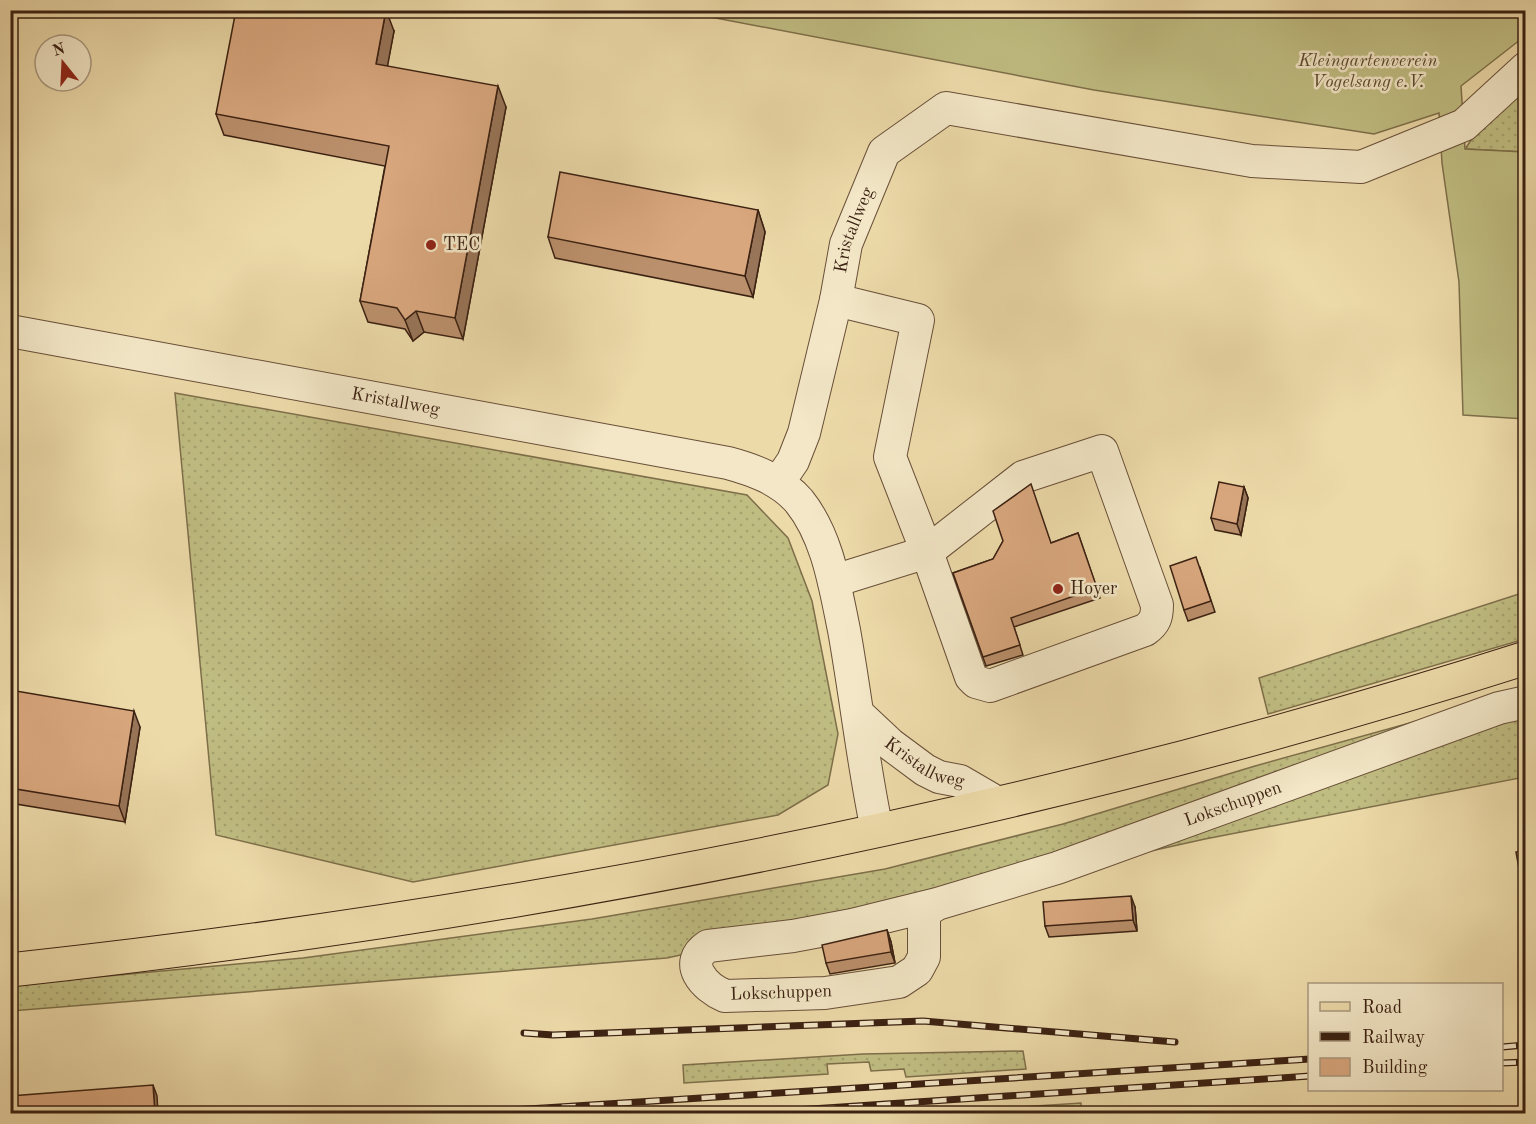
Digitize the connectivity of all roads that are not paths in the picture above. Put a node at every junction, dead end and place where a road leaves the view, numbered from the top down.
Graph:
1 (1526, 68) edge
2 (836, 300) junction
3 (10, 331) edge
4 (778, 483) junction
5 (927, 552) junction
6 (834, 581) junction
7 (1526, 658) edge
8 (1526, 702) edge
9 (858, 714) junction
10 (996, 802) junction
11 (877, 830) junction
12 (937, 904) junction
13 (10, 970) edge

1 - 2 street, Kristallweg
2 - 4 street, Kristallweg
2 - 5 street
3 - 4 street, Kristallweg
4 - 6 street, Kristallweg
5 - 5 street
5 - 6 street
6 - 9 street, Kristallweg
7 - 10 main road
8 - 12 street, Lokschuppen
9 - 10 street, Kristallweg
9 - 11 street, Kristallweg
10 - 11 main road
11 - 13 main road
12 - 12 street, Lokschuppen

